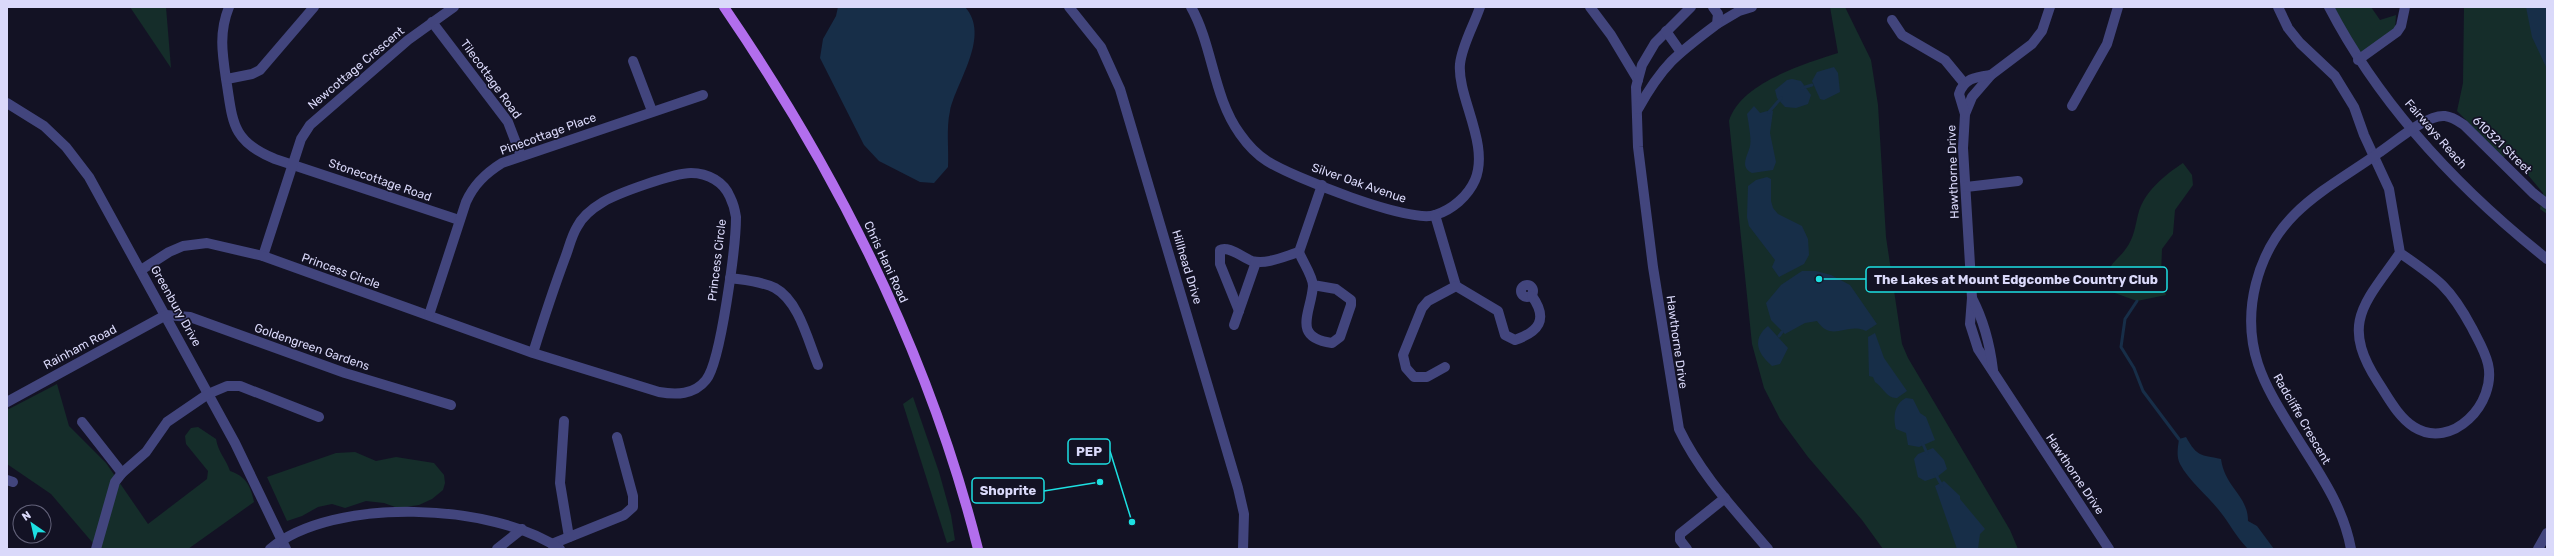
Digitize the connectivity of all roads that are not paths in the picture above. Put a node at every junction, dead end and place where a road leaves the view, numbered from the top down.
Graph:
1 (230, 7) edge
2 (314, 7) edge
3 (454, 7) edge
4 (724, 7) edge
5 (1069, 7) edge
6 (1191, 7) edge
7 (1480, 7) edge
8 (1590, 7) edge
9 (1691, 7) edge
10 (1713, 7) edge
11 (1752, 7) edge
12 (2050, 7) edge
13 (2118, 7) edge
14 (2278, 7) edge
15 (2328, 7) edge
16 (2405, 7) edge
17 (1892, 20) dead end
18 (432, 22) junction
19 (1717, 24) junction
20 (1666, 31) junction
21 (1680, 51) junction
22 (2358, 60) junction
23 (633, 61) dead end
24 (1991, 75) junction
25 (227, 80) junction
26 (1638, 80) junction
27 (1964, 83) junction
28 (703, 94) dead end
29 (7, 103) edge
30 (2072, 106) dead end
31 (1638, 109) junction
32 (652, 111) junction
33 (1964, 114) junction
34 (2413, 129) junction
35 (521, 156) junction
36 (2373, 157) junction
37 (293, 164) junction
38 (2018, 181) dead end
39 (1322, 185) junction
40 (1966, 187) junction
41 (2547, 204) edge
42 (1435, 215) junction
43 (459, 220) junction
44 (1298, 252) junction
45 (2400, 253) junction
46 (262, 256) junction
47 (2547, 259) edge
48 (1256, 262) junction
49 (141, 270) junction
50 (730, 278) junction
51 (2037, 278) dead end
52 (1972, 284) junction
53 (1313, 285) junction
54 (1456, 286) junction
55 (1532, 296) dead end
56 (1972, 298) junction
57 (1239, 312) junction
58 (166, 315) junction
59 (429, 315) junction
60 (1983, 321) junction
61 (1970, 324) junction
62 (1234, 325) dead end
63 (1990, 345) junction
64 (1978, 349) junction
65 (533, 353) junction
66 (818, 365) dead end
67 (1445, 367) dead end
68 (1993, 372) junction
69 (208, 394) junction
70 (7, 402) edge
71 (450, 405) dead end
72 (320, 417) dead end
73 (564, 421) dead end
74 (82, 422) dead end
75 (617, 437) dead end
76 (122, 473) junction
77 (1725, 498) junction
78 (522, 529) junction
79 (2547, 533) edge
80 (569, 537) junction
81 (283, 538) junction
82 (556, 546) edge
83 (96, 549) edge
84 (270, 549) edge
85 (286, 549) edge
86 (497, 549) edge
87 (978, 549) edge
88 (1243, 549) edge
89 (1687, 549) edge
90 (1768, 549) edge
91 (2108, 549) edge
92 (2351, 549) edge
93 (2538, 549) edge

1 - 25 street
2 - 25 street
3 - 18 street, Newcottage Crescent
4 - 87 main road, Chris Hani Road
5 - 88 street, Hillhead Drive
6 - 39 street, Silver Oak Avenue
7 - 42 street, Silver Oak Avenue
8 - 26 street
9 - 20 street, Hawthorne Drive
10 - 19 street
11 - 19 street
12 - 24 street, Hawthorne Drive
13 - 30 street
14 - 36 street
15 - 22 street, Fairways Reach
16 - 22 street
17 - 27 street
18 - 35 street, Tilecottage Road
18 - 37 street, Newcottage Crescent
19 - 21 street
20 - 21 street
20 - 26 street, Hawthorne Drive
21 - 31 street
22 - 34 street, Fairways Reach
23 - 32 street
24 - 27 street
24 - 33 street, Hawthorne Drive
25 - 37 street
26 - 31 street, Hawthorne Drive
27 - 33 street
28 - 32 street, Pinecottage Place
29 - 49 street, Greenbury Drive
31 - 77 street, Hawthorne Drive
32 - 35 street, Pinecottage Place
33 - 40 street, Hawthorne Drive
34 - 36 street, Radcliffe Crescent
34 - 41 street, 610321 Street
34 - 47 street, Fairways Reach
35 - 43 street, Pinecottage Place
36 - 45 street
36 - 92 street, Radcliffe Crescent
37 - 43 street, Stonecottage Road
37 - 46 street, Newcottage Crescent
38 - 40 street
39 - 42 street, Silver Oak Avenue
39 - 44 street
40 - 52 street, Hawthorne Drive
42 - 54 street
43 - 59 street, Pinecottage Place
44 - 48 street
44 - 53 street
45 - 45 street
46 - 49 street, Princess Circle
46 - 59 street, Princess Circle
48 - 57 street
48 - 57 street
49 - 58 street, Greenbury Drive
50 - 65 street, Princess Circle
50 - 65 street, Princess Circle
50 - 66 street
51 - 52 street
52 - 56 street, Hawthorne Drive
53 - 53 street
54 - 55 street
54 - 67 street
56 - 60 street, Hawthorne Drive
56 - 61 street, Hawthorne Drive
57 - 62 street
58 - 69 street, Greenbury Drive
58 - 70 street, Rainham Road
58 - 71 street, Goldengreen Gardens
59 - 65 street, Princess Circle
60 - 61 street
60 - 63 street, Hawthorne Drive
61 - 64 street, Hawthorne Drive
63 - 64 street
63 - 68 street, Hawthorne Drive
64 - 68 street, Hawthorne Drive
68 - 91 street, Hawthorne Drive
69 - 72 street
69 - 76 street
69 - 81 street, Greenbury Drive
73 - 80 street
74 - 76 street
75 - 80 street
76 - 83 street
77 - 89 street
77 - 90 street, Hawthorne Drive
78 - 81 street
78 - 82 street
78 - 86 street
79 - 93 street
80 - 82 street
81 - 84 street
81 - 85 street, Greenbury Drive

